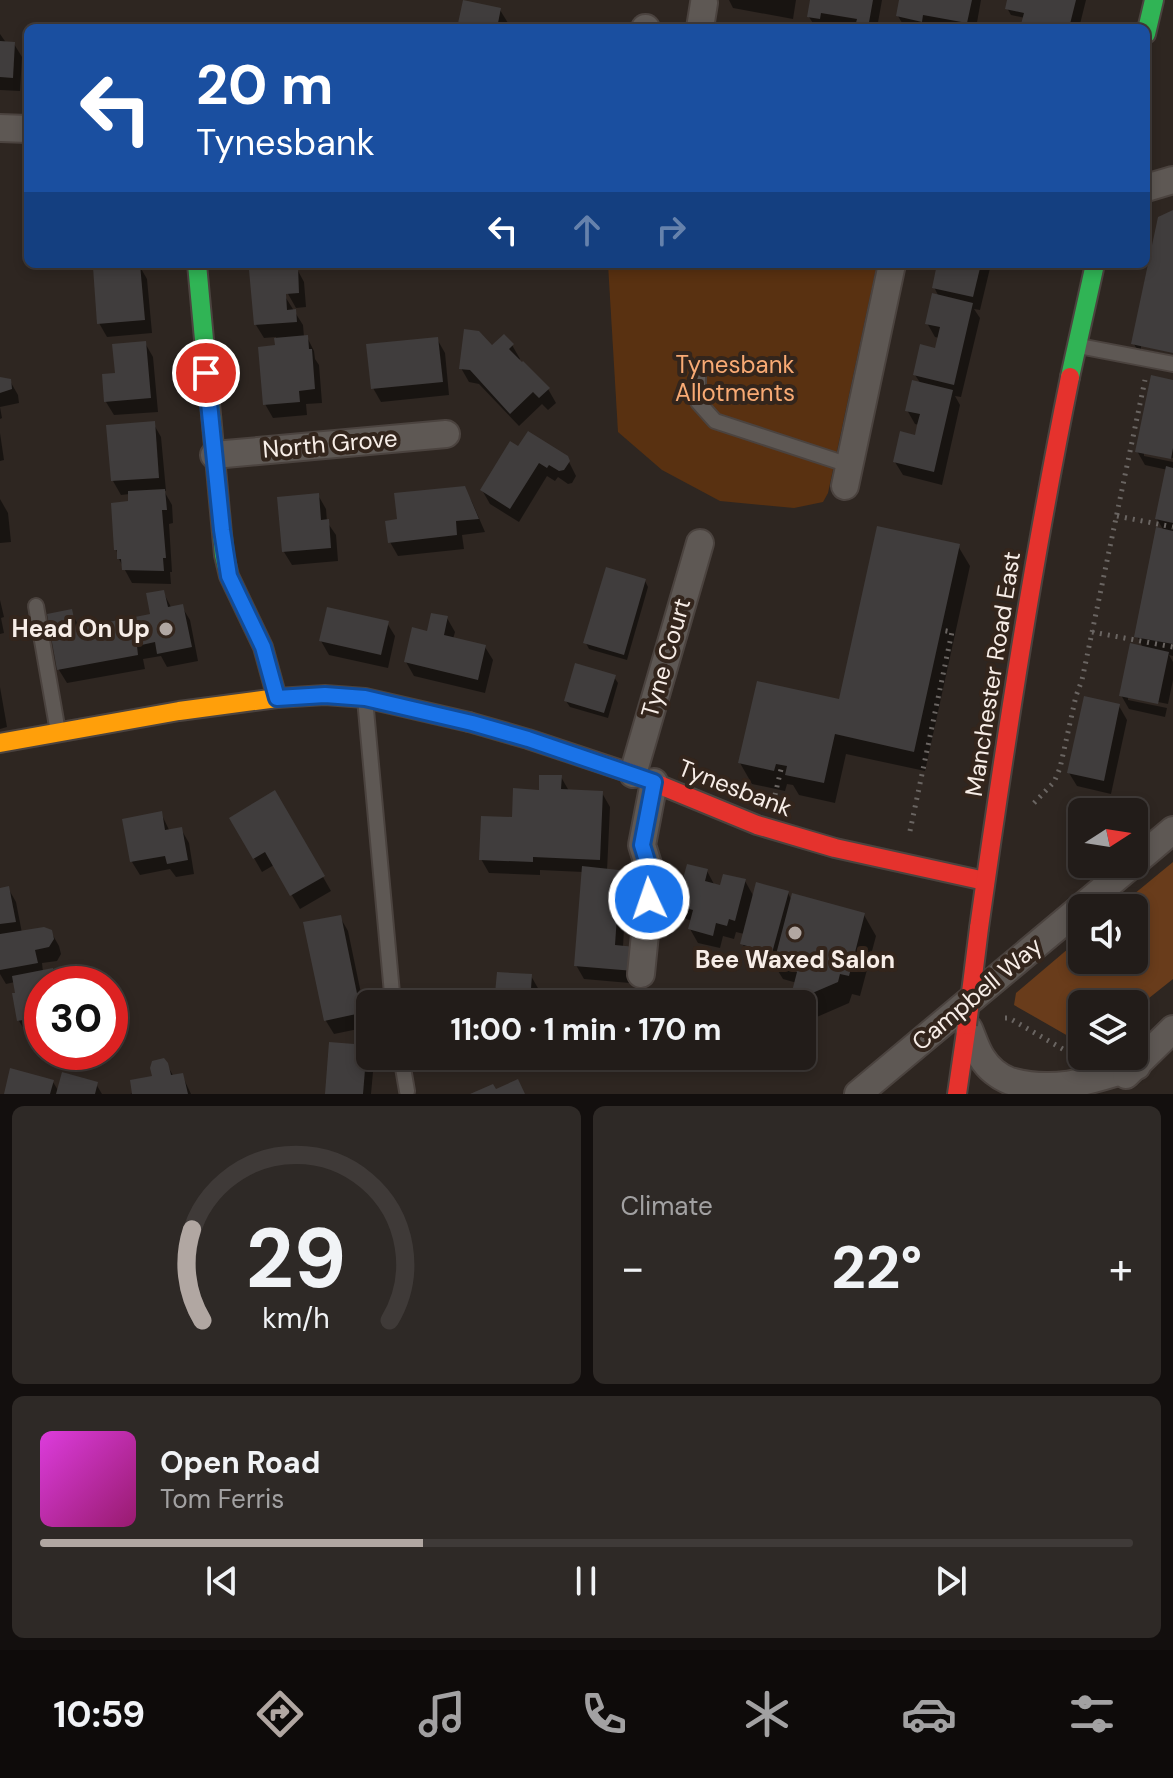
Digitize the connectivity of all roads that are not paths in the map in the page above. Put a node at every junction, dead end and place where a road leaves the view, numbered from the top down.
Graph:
1 (1154, 0) edge
2 (1148, 24) edge
3 (0, 128) edge
4 (24, 129) edge
5 (1173, 180) edge
6 (1150, 187) edge
7 (197, 268) edge
8 (891, 268) edge
9 (1094, 268) edge
10 (1076, 345) junction
11 (1173, 364) edge
12 (698, 370) dead end
13 (446, 434) dead end
14 (214, 455) junction
15 (847, 476) joint
16 (700, 543) dead end
17 (36, 606) dead end
18 (277, 698) junction
19 (365, 698) junction
20 (58, 733) junction
21 (0, 743) edge
22 (643, 778) junction
23 (1173, 830) edge
24 (1148, 851) edge
25 (1115, 878) edge
26 (985, 881) junction
27 (641, 974) dead end
28 (392, 990) edge
29 (1173, 1029) edge
30 (969, 1034) junction
31 (403, 1070) edge
32 (1107, 1084) edge
33 (407, 1091) dead end
34 (858, 1094) edge
35 (957, 1094) edge

1 - 2 street
3 - 4 street
5 - 6 street
7 - 14 street
8 - 15 street
9 - 10 street, Manchester Road East
10 - 11 lane
10 - 26 street, Manchester Road East
12 - 15 lane
13 - 14 street, North Grove
14 - 18 street
16 - 22 street, Tyne Court
17 - 20 lane
18 - 19 street, Tynesbank
18 - 20 street, Tynesbank
19 - 22 street, Tynesbank
19 - 28 lane
20 - 21 street, Tynesbank
22 - 26 street, Tynesbank
22 - 27 street, Tyne Court
23 - 24 street, Campbell Way
25 - 34 street, Campbell Way
26 - 30 street, Manchester Road East, bridge
29 - 32 street
30 - 32 street
30 - 35 street, Manchester Road East
31 - 33 lane

